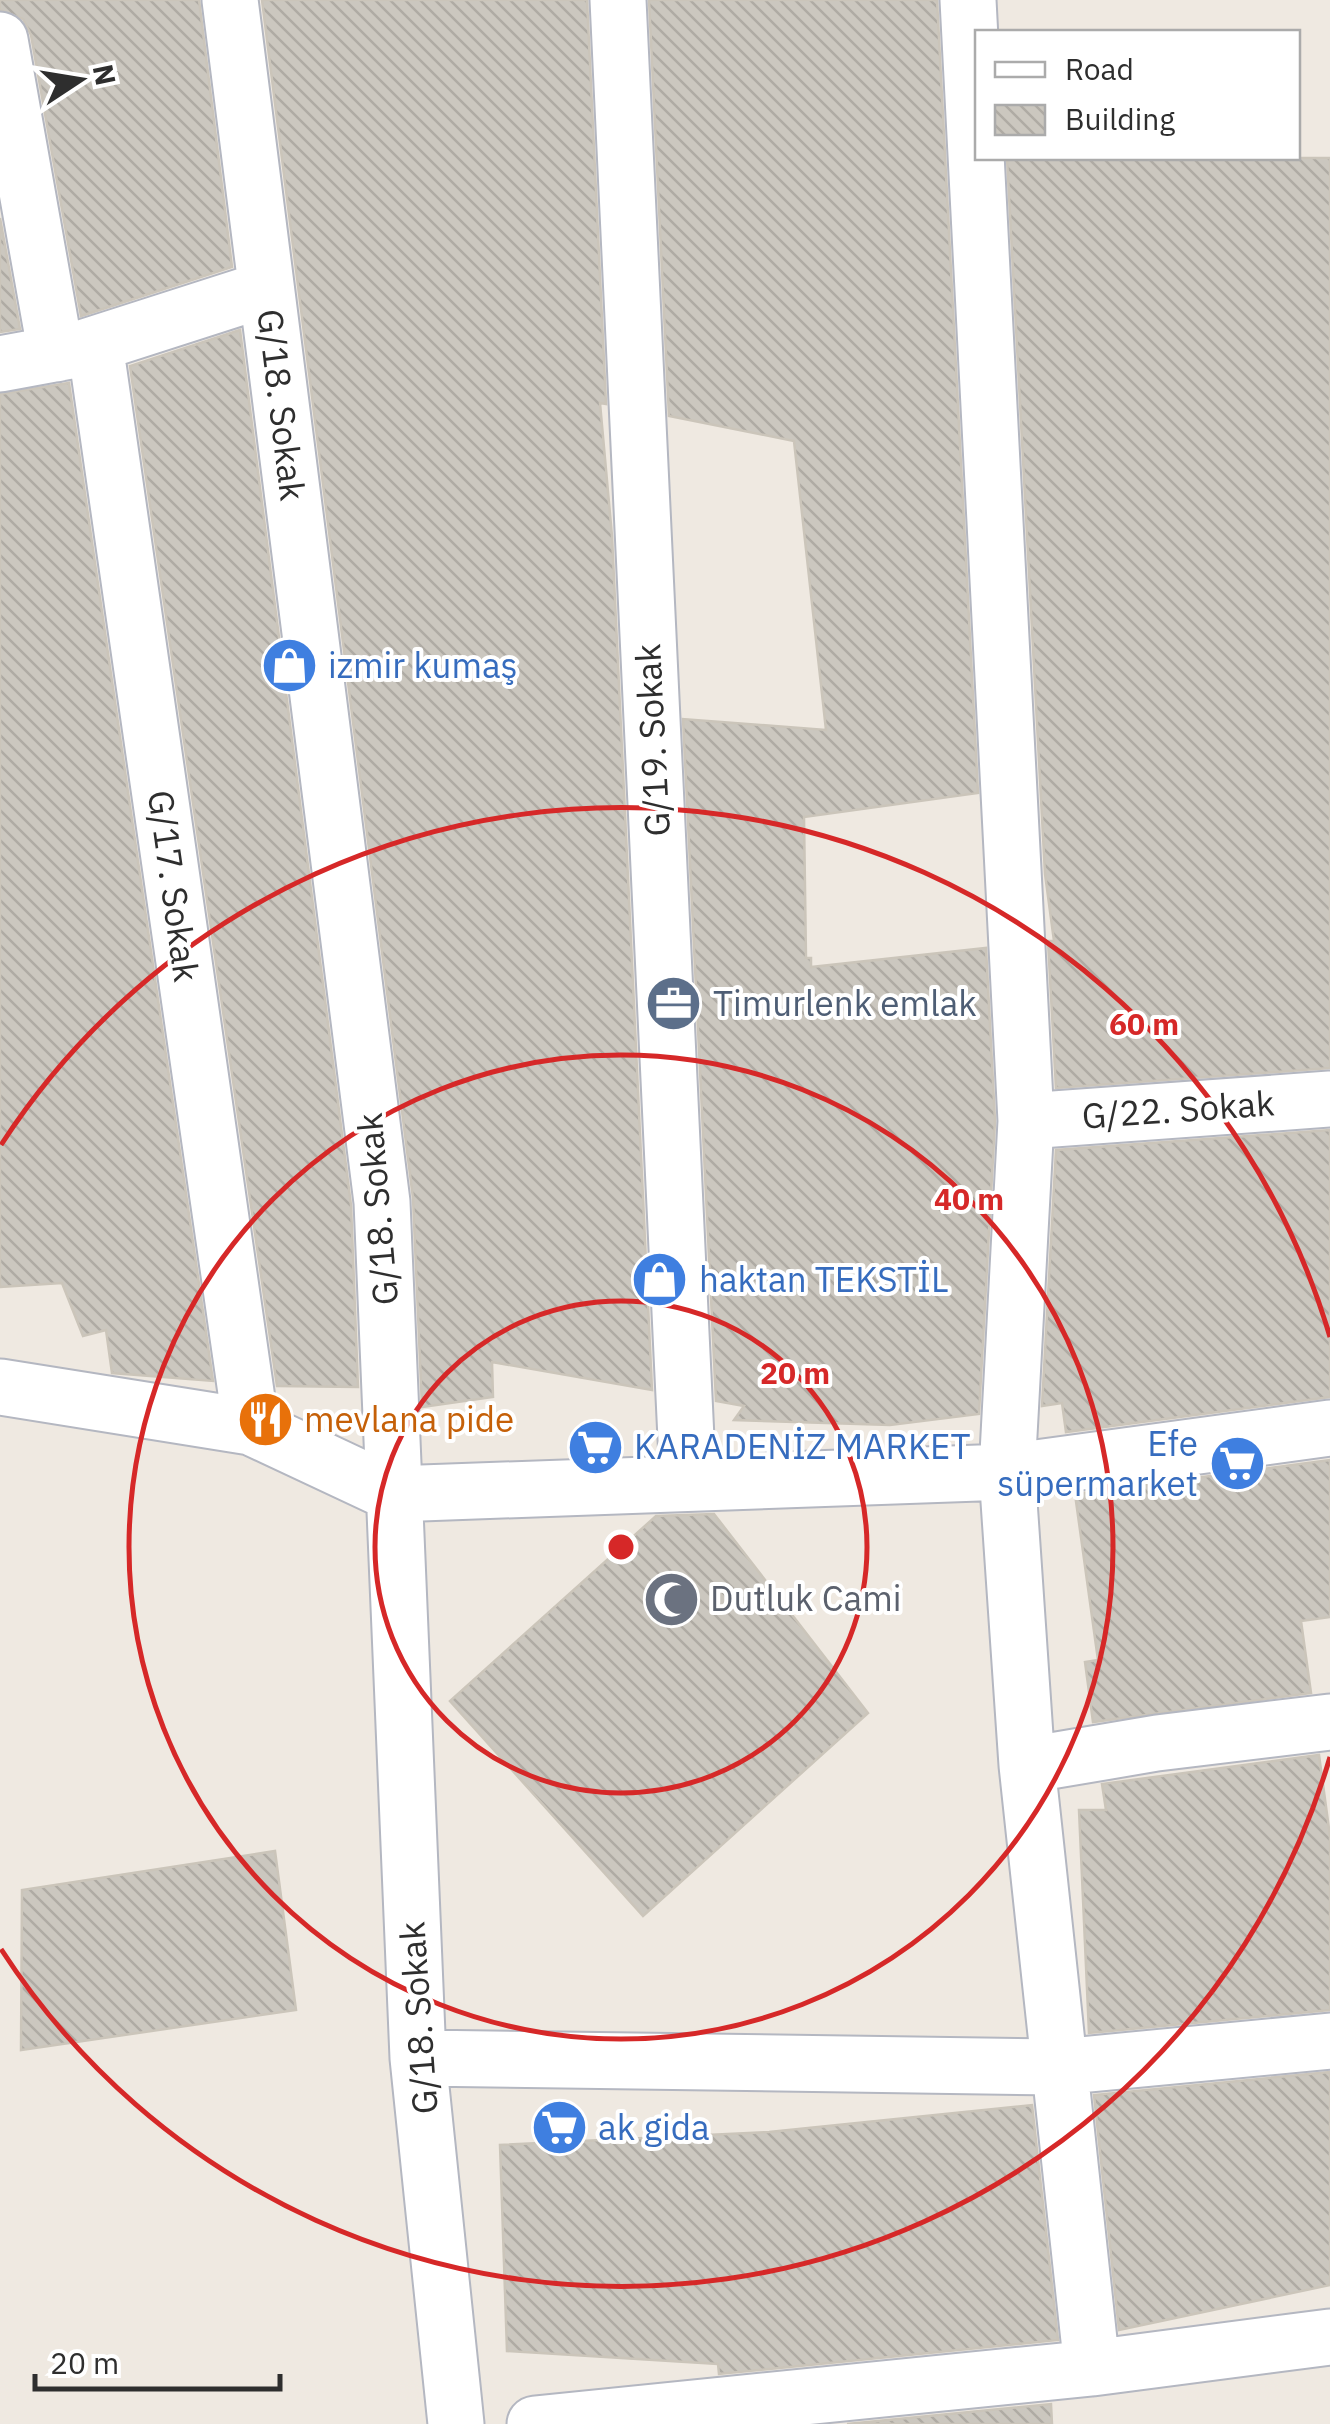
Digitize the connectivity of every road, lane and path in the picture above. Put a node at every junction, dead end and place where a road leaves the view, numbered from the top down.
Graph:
1 (230, 0) edge
2 (618, 0) edge
3 (968, 0) edge
4 (0, 40) edge
5 (975, 135) edge
6 (976, 160) edge
7 (266, 289) junction
8 (76, 349) junction
9 (0, 364) edge
10 (1330, 1099) edge
11 (1026, 1121) junction
12 (0, 1387) edge
13 (251, 1428) junction
14 (1330, 1428) edge
15 (1007, 1472) junction
16 (688, 1480) junction
17 (394, 1494) junction
18 (1330, 1722) edge
19 (1027, 1765) junction
20 (1330, 2041) edge
21 (418, 2058) junction
22 (1059, 2066) junction
23 (1330, 2338) edge
24 (1092, 2368) junction
25 (456, 2424) edge
26 (535, 2424) edge

1 - 7 street, G/18. Sokak
2 - 16 street, G/19. Sokak
3 - 5 street
4 - 8 street, G/17. Sokak
6 - 11 street
7 - 8 street
7 - 17 street, G/18. Sokak
8 - 9 street
8 - 13 street, G/17. Sokak
10 - 11 street, G/22. Sokak
11 - 15 street
12 - 13 street
13 - 17 street
14 - 15 street
15 - 16 street
15 - 19 street
16 - 17 street
17 - 21 street, G/18. Sokak
18 - 19 street
19 - 22 street
20 - 22 street
21 - 22 street
21 - 25 street, G/18. Sokak
22 - 24 street
23 - 24 street
24 - 26 street

